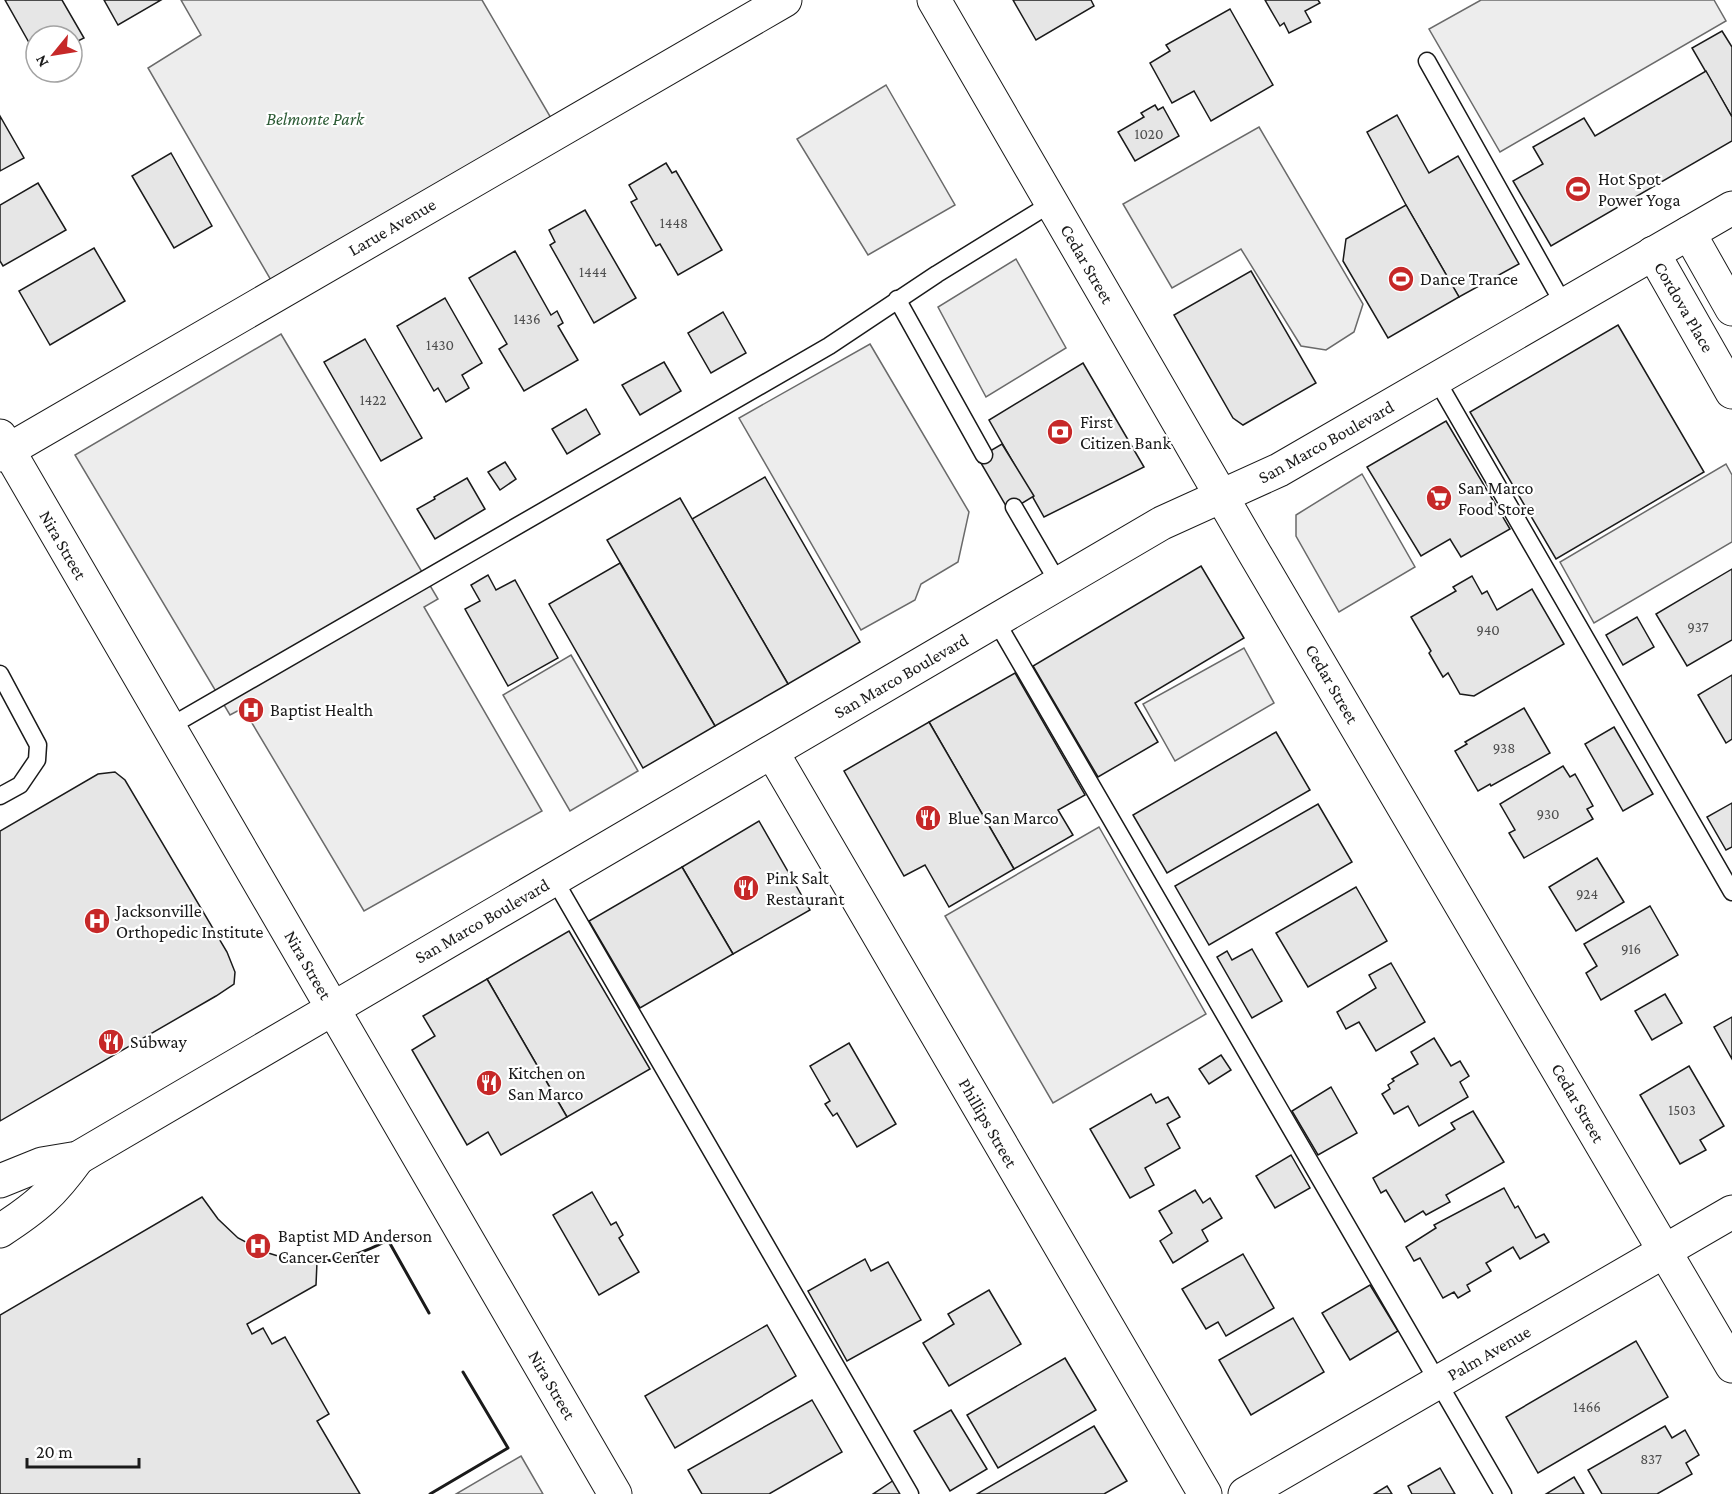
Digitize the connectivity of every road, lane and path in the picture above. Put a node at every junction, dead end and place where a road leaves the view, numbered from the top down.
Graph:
1 (785, 0) edge
2 (934, 0) edge
3 (1427, 61) dead end
4 (1052, 203) junction
5 (1732, 208) edge
6 (1689, 233) junction
7 (1653, 254) junction
8 (897, 299) junction
9 (1564, 305) junction
10 (1732, 309) edge
11 (1436, 379) junction
12 (1732, 392) edge
13 (3, 447) edge
14 (984, 455) dead end
15 (1222, 496) junction
16 (1014, 507) dead end
17 (1059, 584) junction
18 (996, 621) junction
19 (0, 674) edge
20 (169, 727) junction
21 (772, 752) junction
22 (0, 796) edge
23 (554, 879) junction
24 (1732, 892) edge
25 (333, 1008) junction
26 (78, 1158) junction
27 (0, 1181) edge
28 (1732, 1212) edge
29 (0, 1231) edge
30 (1665, 1251) junction
31 (1732, 1366) edge
32 (1438, 1382) junction
33 (615, 1494) edge
34 (910, 1494) edge
35 (1205, 1494) edge
36 (1245, 1494) edge
37 (1503, 1494) edge

1 - 13 street, Larue Avenue
2 - 4 street, Cedar Street
3 - 9 lane
4 - 8 lane
4 - 15 street, Cedar Street
5 - 6 street, San Marco Boulevard
6 - 7 street, San Marco Boulevard
6 - 10 street
7 - 9 street, San Marco Boulevard
7 - 12 street, Cordova Place
8 - 14 lane
8 - 20 lane
9 - 11 street, San Marco Boulevard
11 - 15 street, San Marco Boulevard
11 - 24 lane
13 - 20 street, Nira Street
15 - 17 street, San Marco Boulevard
15 - 30 street, Cedar Street
16 - 17 lane
17 - 18 street, San Marco Boulevard
18 - 21 street, San Marco Boulevard
18 - 32 lane
19 - 22 lane
20 - 25 street, Nira Street
21 - 23 street, San Marco Boulevard
21 - 35 street, Phillips Street
23 - 25 street, San Marco Boulevard
23 - 34 lane
25 - 26 street, San Marco Boulevard
25 - 33 street, Nira Street
26 - 27 street, San Marco Boulevard
26 - 29 street, San Marco Boulevard
28 - 30 street, Palm Avenue
30 - 31 street, Cedar Street
30 - 32 street, Palm Avenue
32 - 36 street, Palm Avenue
32 - 37 lane

